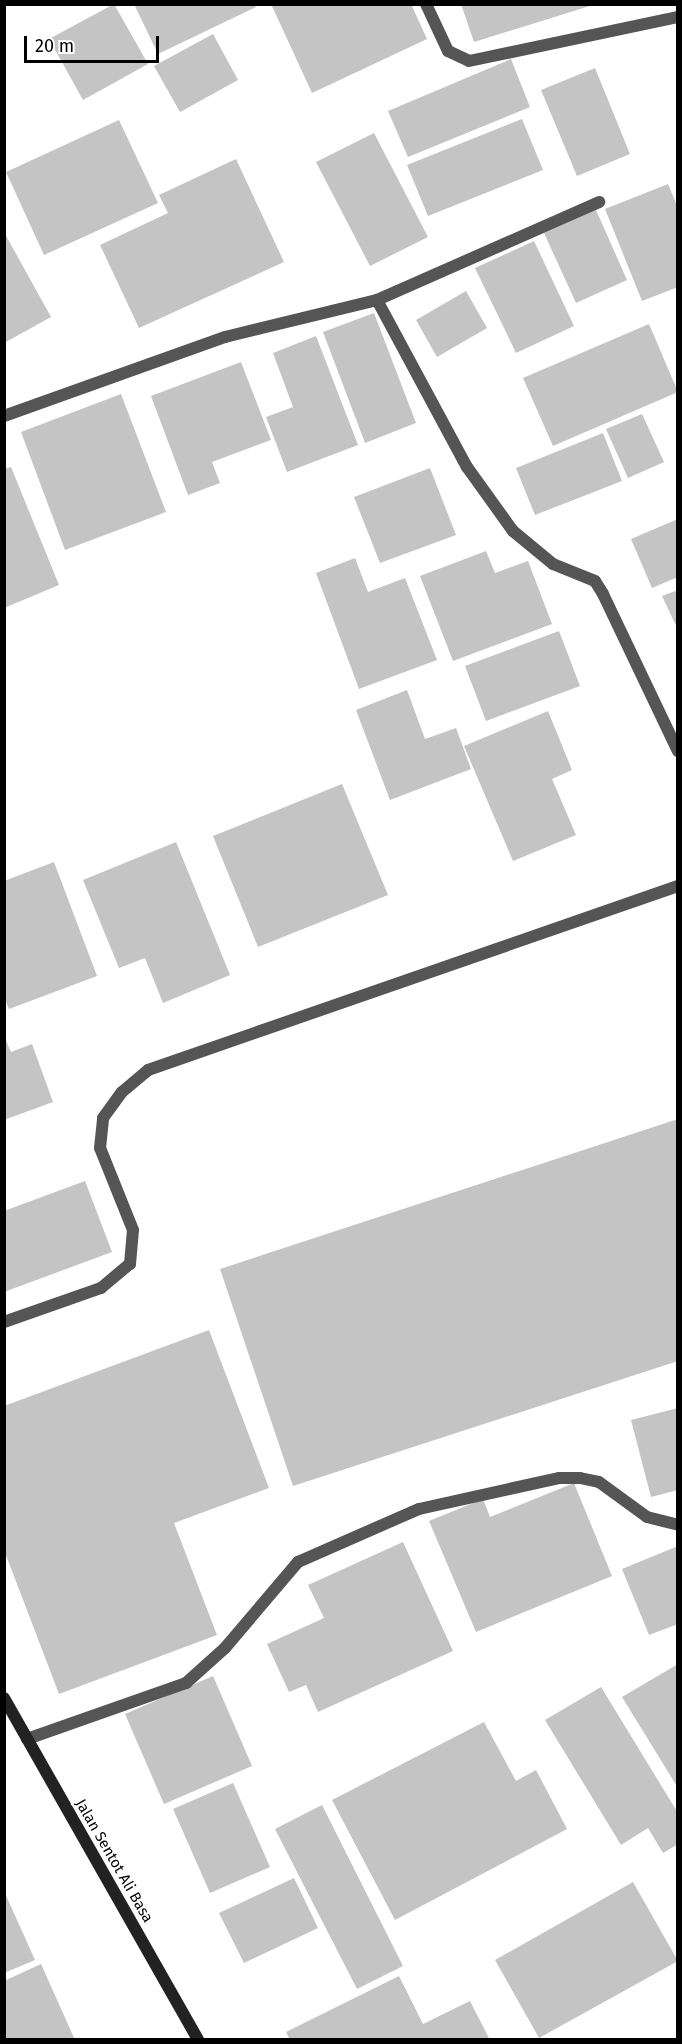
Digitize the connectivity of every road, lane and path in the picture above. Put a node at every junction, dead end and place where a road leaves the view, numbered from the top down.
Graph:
1 (426, 4) edge
2 (678, 17) edge
3 (599, 202) dead end
4 (376, 300) junction
5 (4, 416) edge
6 (678, 751) edge
7 (678, 886) edge
8 (4, 1322) edge
9 (678, 1525) edge
10 (4, 1698) edge
11 (27, 1739) junction
12 (198, 2040) edge

1 - 2 street
3 - 4 street
4 - 5 street
4 - 6 street
7 - 8 street
9 - 11 street
10 - 11 main road, Jalan Sentot Ali Basa
11 - 12 main road, Jalan Sentot Ali Basa

